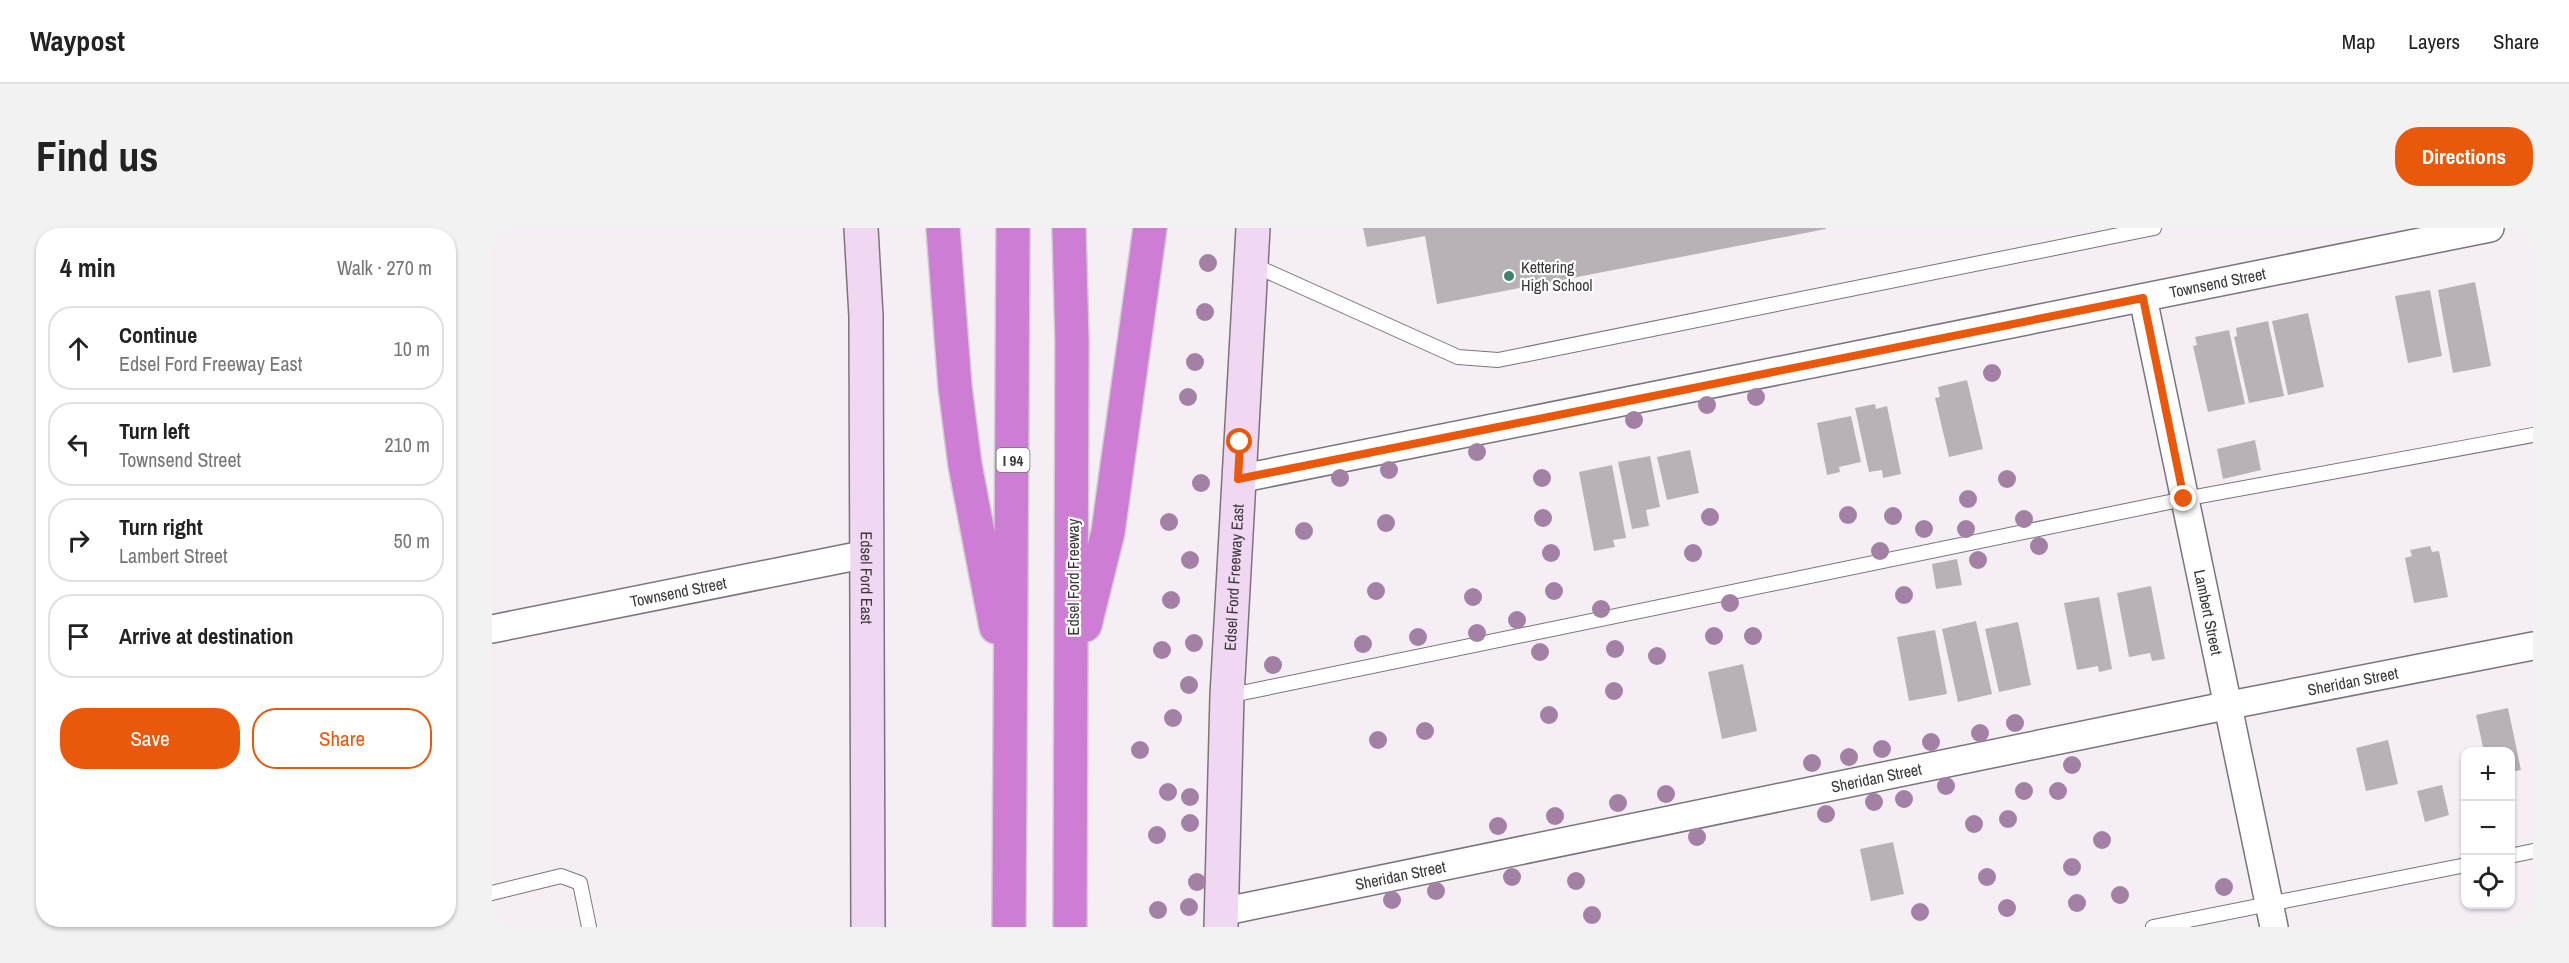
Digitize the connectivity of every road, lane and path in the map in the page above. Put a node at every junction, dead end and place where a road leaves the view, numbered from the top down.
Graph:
1 (861, 228) edge
2 (943, 228) edge
3 (1013, 228) edge
4 (1069, 228) edge
5 (1150, 228) edge
6 (1253, 228) edge
7 (2154, 228) edge
8 (2490, 228) edge
9 (1251, 264) junction
10 (2143, 298) junction
11 (2533, 435) edge
12 (1238, 479) junction
13 (2184, 499) junction
14 (867, 554) junction
15 (492, 629) edge
16 (2533, 646) edge
17 (1073, 673) junction
18 (1008, 692) junction
19 (1227, 696) junction
20 (2230, 705) junction
21 (2533, 851) edge
22 (2515, 855) edge
23 (2461, 866) edge
24 (492, 893) edge
25 (2271, 916) edge
26 (1221, 919) edge
27 (589, 927) edge
28 (868, 927) edge
29 (1010, 927) edge
30 (1070, 927) edge
31 (2153, 927) edge

1 - 14 street, Edsel Ford East
2 - 18 highway
3 - 18 highway, I 94
4 - 17 highway, Edsel Ford Freeway
5 - 17 highway
6 - 9 street, Edsel Ford Freeway East
7 - 9 lane
8 - 10 street, Townsend Street
9 - 12 street, Edsel Ford Freeway East
10 - 12 street, Townsend Street
10 - 13 street, Lambert Street
11 - 13 lane
12 - 19 street, Edsel Ford Freeway East
13 - 19 lane
13 - 20 street, Lambert Street
14 - 15 street, Townsend Street
14 - 28 street, Edsel Ford East
16 - 20 street, Sheridan Street
17 - 30 highway, Edsel Ford Freeway
18 - 29 highway, I 94
19 - 26 street, Edsel Ford Freeway East
20 - 25 street, Lambert Street
20 - 26 street, Sheridan Street
21 - 22 lane
23 - 25 lane
24 - 27 lane
25 - 31 lane

